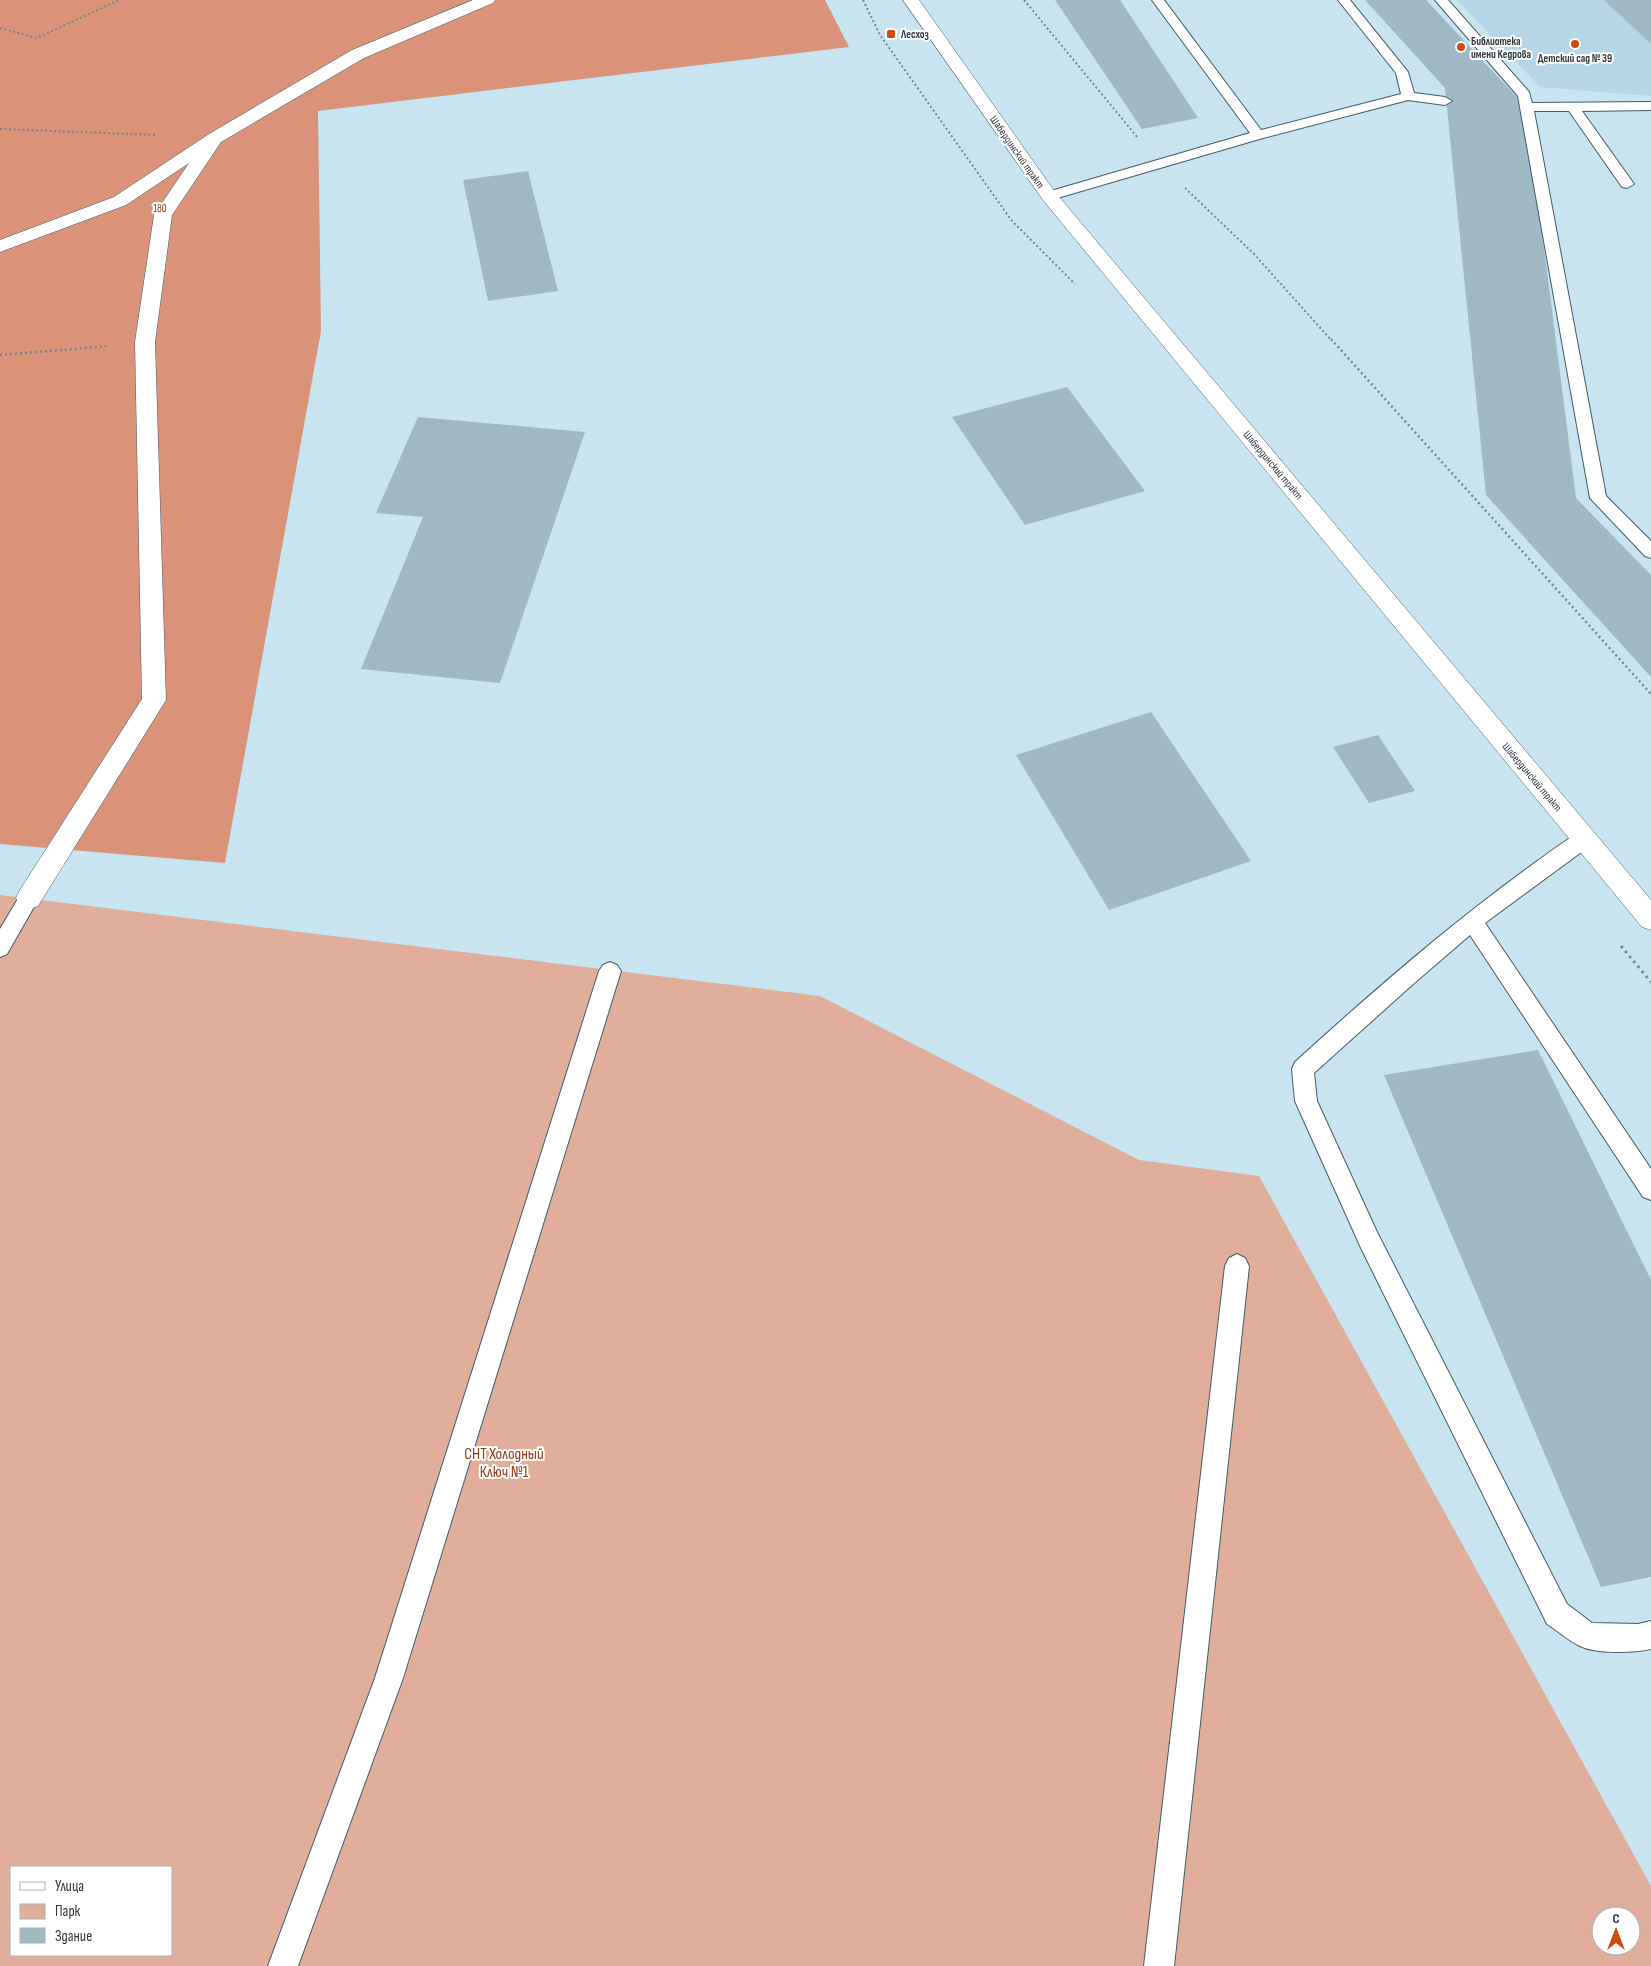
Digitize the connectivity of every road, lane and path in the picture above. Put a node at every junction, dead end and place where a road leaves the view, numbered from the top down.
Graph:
1 (119, 0) edge
2 (487, 0) edge
3 (863, 0) edge
4 (911, 0) edge
5 (1024, 0) edge
6 (1158, 0) edge
7 (1344, 0) edge
8 (1441, 0) edge
9 (0, 28) edge
10 (880, 34) dead end
11 (1408, 96) junction
12 (1445, 101) dead end
13 (1651, 106) edge
14 (1526, 107) junction
15 (1573, 107) junction
16 (0, 129) edge
17 (1258, 135) junction
18 (215, 138) junction
19 (1159, 164) junction
20 (1627, 184) dead end
21 (1049, 196) junction
22 (0, 246) edge
23 (145, 342) junction
24 (0, 355) edge
25 (1651, 552) edge
26 (1651, 694) edge
27 (1584, 839) junction
28 (28, 898) joint
29 (1651, 919) edge
30 (1473, 922) junction
31 (0, 948) edge
32 (610, 971) dead end
33 (1651, 1189) edge
34 (1237, 1266) dead end
35 (1651, 1635) edge
36 (283, 1966) edge
37 (1159, 1966) edge

1 - 9 path
2 - 18 street
3 - 10 path
4 - 21 street, Шабердинский тракт
5 - 19 path
6 - 17 lane
7 - 11 lane
8 - 14 lane
11 - 12 lane
11 - 17 lane
13 - 15 lane
14 - 15 lane
14 - 25 lane
15 - 20 lane
16 - 18 path
17 - 19 lane
18 - 22 street
18 - 23 street
19 - 21 lane
19 - 26 path
21 - 27 street, Шабердинский тракт
23 - 24 path
23 - 28 street
27 - 29 street, Шабердинский тракт
27 - 30 lane
28 - 31 lane
30 - 33 lane
30 - 35 lane
32 - 36 lane
34 - 37 lane

